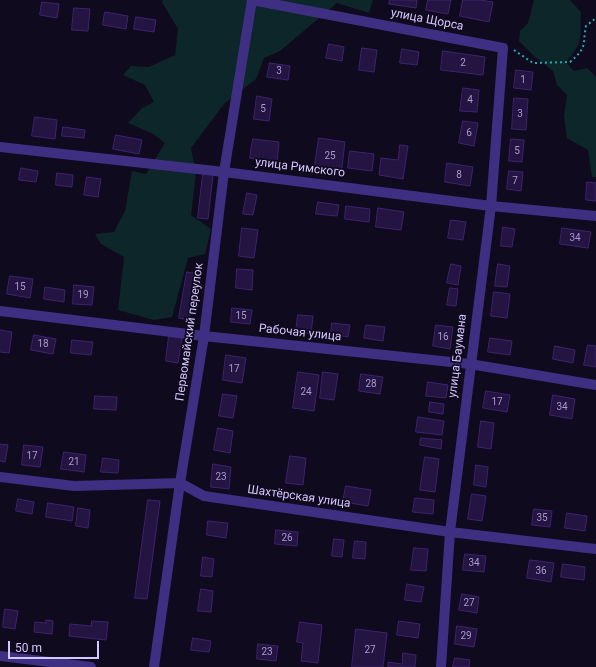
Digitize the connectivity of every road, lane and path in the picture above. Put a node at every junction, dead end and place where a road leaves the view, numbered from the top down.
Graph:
1 (252, 0) edge
2 (596, 18) edge
3 (503, 48) junction
4 (0, 147) edge
5 (224, 172) junction
6 (491, 206) junction
7 (596, 216) edge
8 (0, 311) edge
9 (204, 336) junction
10 (470, 364) junction
11 (596, 385) edge
12 (0, 477) edge
13 (180, 483) junction
14 (450, 532) junction
15 (596, 549) edge
16 (0, 656) edge
17 (91, 667) edge
18 (154, 667) edge
19 (441, 667) edge

1 - 3 street, улица Щорса
1 - 5 street, Первомайский переулок
2 - 3 path
3 - 6 street, улица Баумана
4 - 5 street, улица Римского
5 - 6 street, улица Римского
5 - 9 street, Первомайский переулок
6 - 7 street, улица Римского
6 - 10 street, улица Баумана
8 - 9 street, Рабочая улица
9 - 10 street, Рабочая улица
9 - 13 street, Первомайский переулок
10 - 11 street, Рабочая улица
10 - 14 street, улица Баумана
12 - 13 street
13 - 14 street, Шахтёрская улица
13 - 18 street, Первомайский переулок
14 - 15 street, Шахтёрская улица
14 - 19 street, улица Баумана
16 - 17 street

